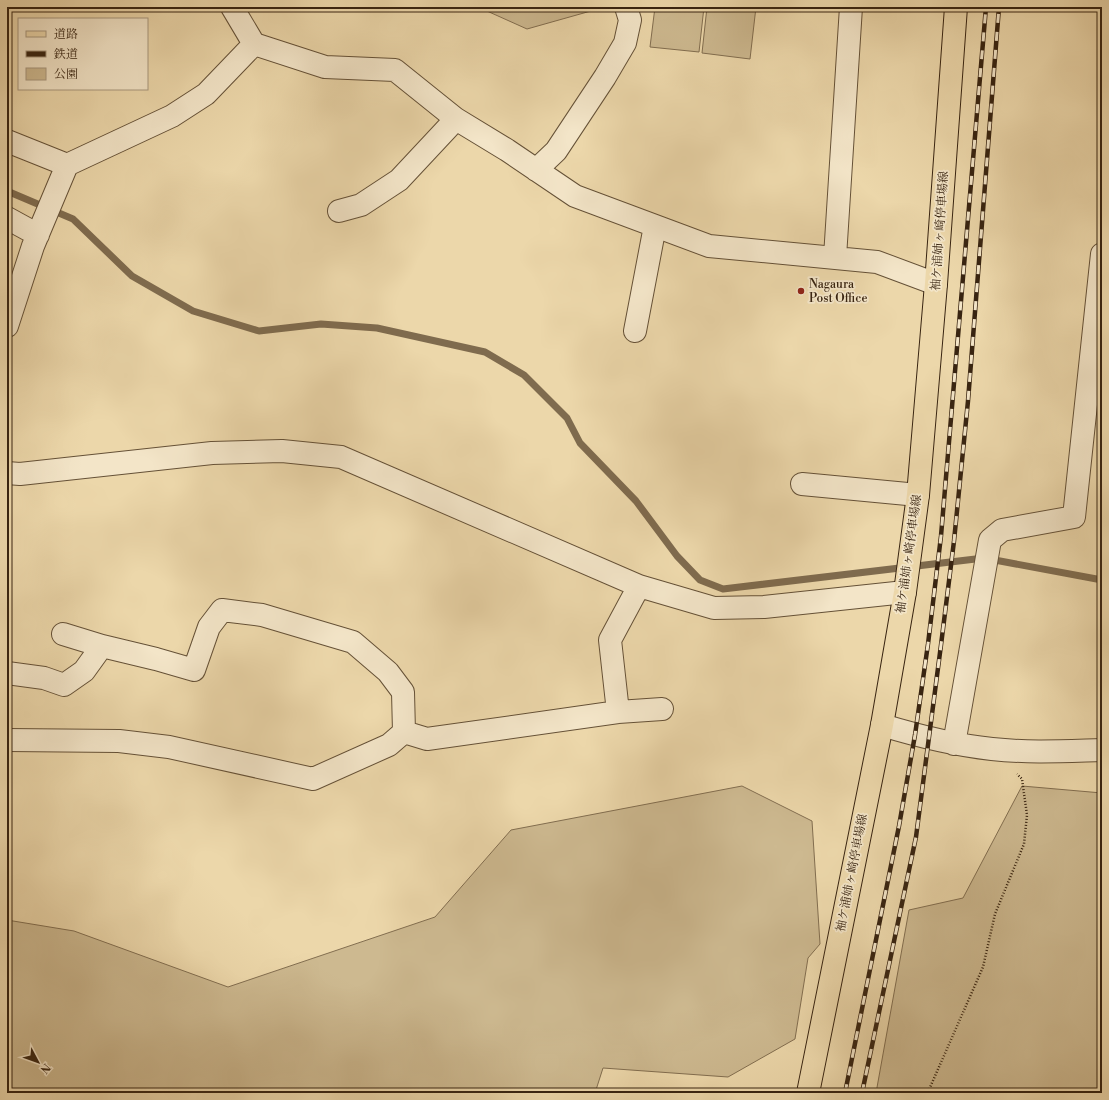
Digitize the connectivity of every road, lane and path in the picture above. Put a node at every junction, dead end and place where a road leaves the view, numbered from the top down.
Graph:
1 (232, 7) edge
2 (626, 7) edge
3 (851, 7) edge
4 (956, 7) edge
5 (254, 44) junction
6 (456, 119) junction
7 (7, 141) edge
8 (67, 165) junction
9 (536, 170) junction
10 (339, 211) dead end
11 (7, 218) edge
12 (654, 226) junction
13 (38, 235) junction
14 (1102, 254) edge
15 (835, 257) junction
16 (936, 284) junction
17 (7, 326) edge
18 (635, 332) dead end
19 (7, 473) edge
20 (802, 484) dead end
21 (918, 495) junction
22 (639, 586) junction
23 (905, 592) junction
24 (63, 634) dead end
25 (102, 646) junction
26 (7, 674) edge
27 (662, 708) dead end
28 (618, 712) junction
29 (882, 726) junction
30 (404, 732) junction
31 (7, 740) edge
32 (954, 744) junction
33 (993, 749) junction
34 (1102, 750) edge
35 (928, 1092) dead end
36 (808, 1093) edge

1 - 5 street
2 - 9 street
3 - 15 street
4 - 16 main road, 袖ケ浦姉ヶ崎停車場線
5 - 6 street
5 - 8 street
6 - 9 street
6 - 10 street
7 - 8 street
8 - 13 street
9 - 12 street
11 - 13 street
12 - 15 street
12 - 18 street
13 - 17 street
14 - 32 street
15 - 16 street
16 - 21 main road, 袖ケ浦姉ヶ崎停車場線
19 - 22 street
20 - 21 street
21 - 23 main road, 袖ケ浦姉ヶ崎停車場線
22 - 23 street
22 - 28 street
23 - 29 main road, 袖ケ浦姉ヶ崎停車場線
24 - 25 street
25 - 26 street
25 - 30 street
27 - 28 street
28 - 30 street
29 - 32 street
29 - 36 main road, 袖ケ浦姉ヶ崎停車場線
30 - 31 street
32 - 33 street
33 - 34 street
33 - 35 path

